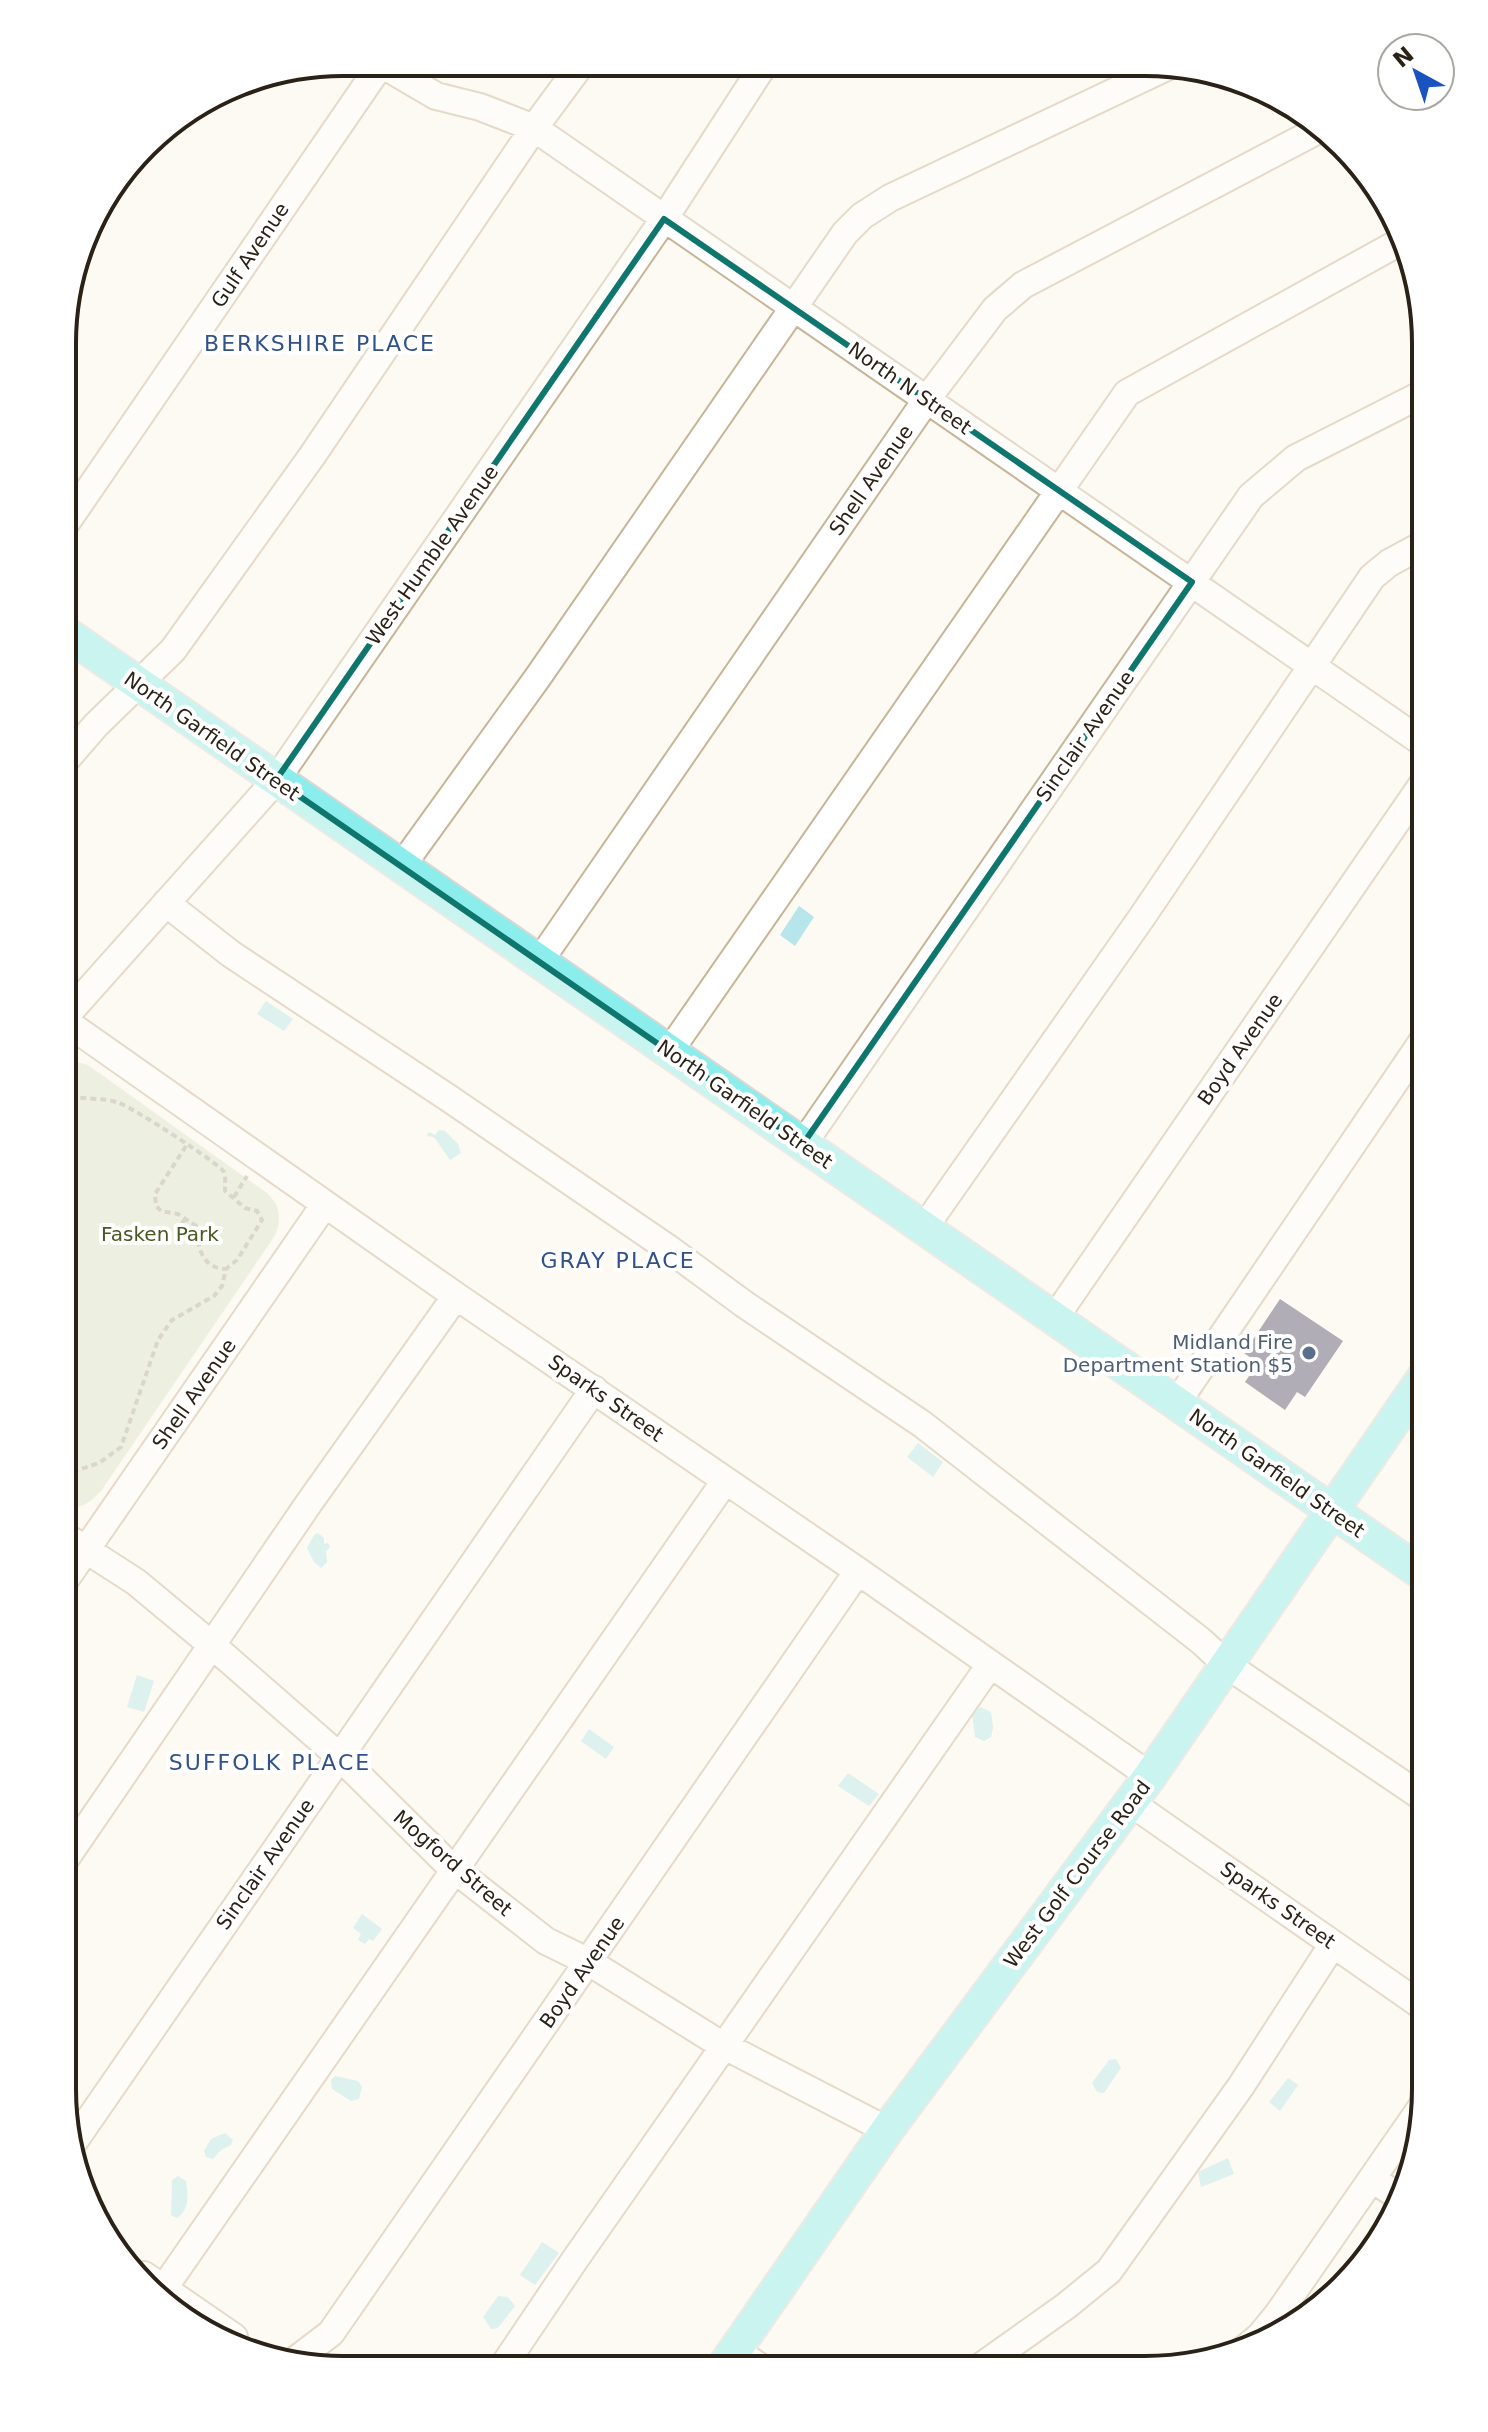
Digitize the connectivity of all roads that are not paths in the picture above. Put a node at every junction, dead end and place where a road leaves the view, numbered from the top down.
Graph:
1 (756, 76) edge
2 (1147, 76) edge
3 (370, 77) edge
4 (403, 77) edge
5 (572, 77) edge
6 (534, 128) junction
7 (1311, 134) edge
8 (664, 219) junction
9 (1393, 245) edge
10 (795, 309) junction
11 (927, 399) junction
12 (1412, 399) edge
13 (1059, 491) junction
14 (76, 508) edge
15 (1412, 551) edge
16 (1192, 582) junction
17 (76, 640) edge
18 (1313, 667) junction
19 (138, 684) junction
20 (1412, 735) edge
21 (76, 748) edge
22 (276, 780) junction
23 (1412, 800) edge
24 (401, 867) junction
25 (166, 903) junction
26 (539, 962) junction
27 (76, 1005) edge
28 (76, 1029) edge
29 (669, 1052) junction
30 (1412, 1057) edge
31 (803, 1144) junction
32 (325, 1204) junction
33 (924, 1228) junction
34 (456, 1296) junction
35 (1054, 1319) junction
36 (594, 1389) junction
37 (1411, 1396) edge
38 (1176, 1404) junction
39 (725, 1481) junction
40 (1333, 1512) junction
41 (76, 1543) edge
42 (87, 1549) junction
43 (76, 1565) edge
44 (1411, 1566) edge
45 (858, 1571) junction
46 (213, 1646) junction
47 (990, 1665) junction
48 (1227, 1665) junction
49 (339, 1756) junction
50 (1150, 1776) junction
51 (1411, 1790) edge
52 (1131, 1803) junction
53 (76, 1844) edge
54 (454, 1869) junction
55 (1333, 1944) junction
56 (589, 1962) junction
57 (1411, 1998) edge
58 (724, 2046) junction
59 (1409, 2126) edge
60 (887, 2130) junction
61 (80, 2133) edge
62 (1372, 2179) junction
63 (1391, 2191) edge
64 (158, 2282) edge
65 (1284, 2316) edge
66 (304, 2353) edge
67 (510, 2356) edge
68 (730, 2356) edge
69 (996, 2356) edge

1 - 8 street, West Humble Avenue
2 - 10 street
3 - 14 street, Gulf Avenue
4 - 6 street, North N Street
5 - 6 street
6 - 8 street, North N Street
6 - 19 street
7 - 11 street, Shell Avenue
8 - 10 street, North N Street
8 - 22 street, West Humble Avenue
9 - 13 street
10 - 11 street, North N Street
10 - 24 street
11 - 13 street, North N Street
11 - 26 street, Shell Avenue
12 - 16 street, Sinclair Avenue
13 - 16 street, North N Street
13 - 29 street
15 - 18 street
16 - 18 street, North N Street
16 - 31 street, Sinclair Avenue
17 - 19 main road, North Garfield Street
18 - 20 street, North N Street
18 - 33 street
19 - 21 street
19 - 22 main road, North Garfield Street
22 - 24 main road, North Garfield Street
22 - 25 street, West Humble Avenue
23 - 35 street, Boyd Avenue
24 - 26 main road, North Garfield Street
25 - 27 street, West Humble Avenue
25 - 48 street
26 - 29 main road, North Garfield Street
28 - 32 street, Sparks Street
29 - 31 main road, North Garfield Street
30 - 38 street
31 - 33 main road, North Garfield Street
32 - 34 street, Sparks Street
32 - 42 street, Shell Avenue
33 - 35 main road, North Garfield Street
34 - 36 street, Sparks Street
34 - 46 street
35 - 38 main road, North Garfield Street
36 - 39 street, Sparks Street
36 - 49 street, Sinclair Avenue
37 - 40 main road, West Golf Course Road
38 - 40 main road, North Garfield Street
39 - 45 street, Sparks Street
39 - 54 street
40 - 44 main road, North Garfield Street
40 - 48 main road, West Golf Course Road
41 - 42 street, Mogford Street
42 - 43 street, Shell Avenue
42 - 46 street, Mogford Street
45 - 47 street, Sparks Street
45 - 56 street, Boyd Avenue
46 - 49 street, Mogford Street
46 - 53 street
47 - 50 street, Sparks Street
47 - 58 street
48 - 50 main road, West Golf Course Road
48 - 51 street
49 - 54 street, Mogford Street
49 - 61 street, Sinclair Avenue
50 - 52 main road, West Golf Course Road
52 - 55 street, Sparks Street
52 - 60 main road, West Golf Course Road
54 - 56 street, Mogford Street
54 - 64 street
55 - 57 street, Sparks Street
55 - 69 street
56 - 58 street, Mogford Street
56 - 66 street, Boyd Avenue
58 - 60 street, Mogford Street
58 - 67 street
59 - 62 street
60 - 68 main road, West Golf Course Road
62 - 63 street
62 - 65 street

